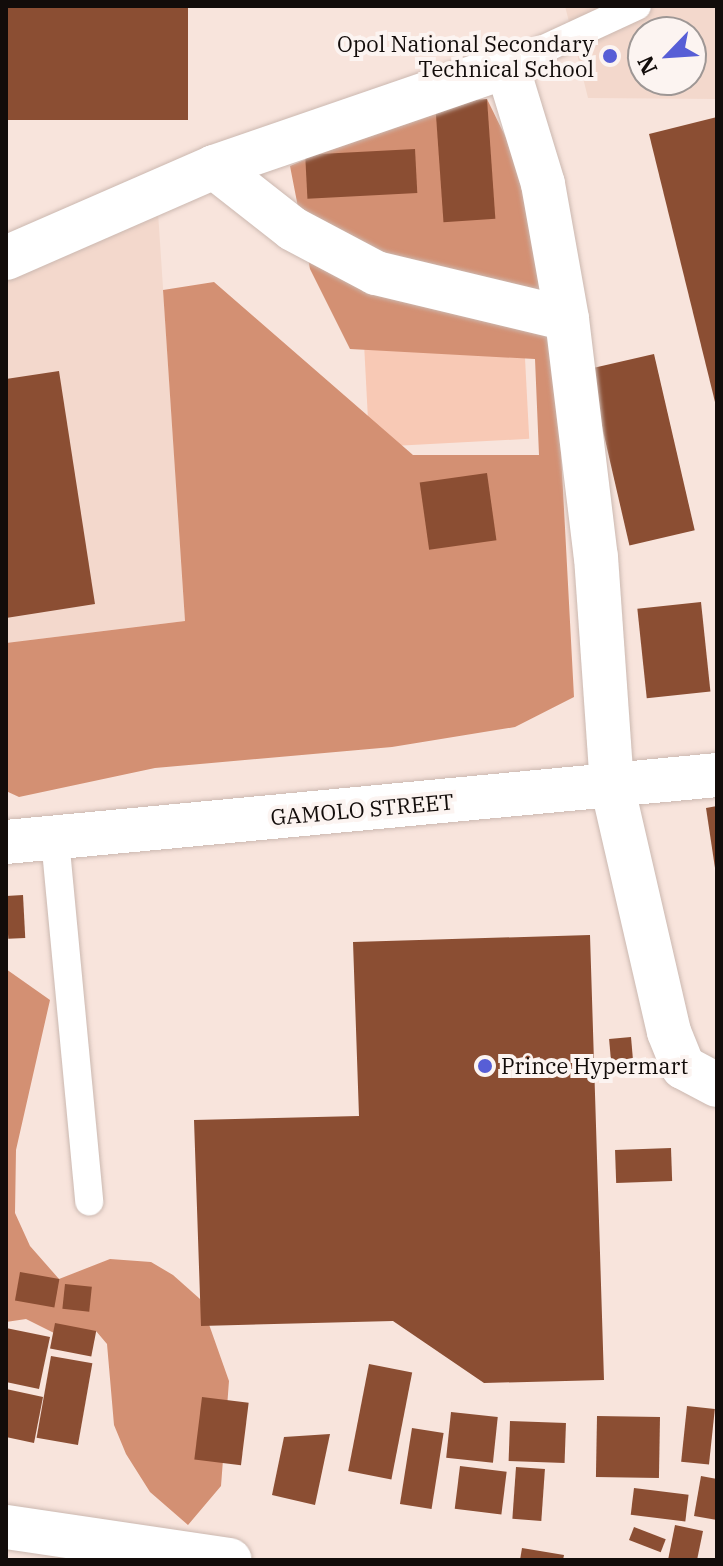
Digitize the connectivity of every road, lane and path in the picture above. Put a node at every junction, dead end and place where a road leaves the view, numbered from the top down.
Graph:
1 (637, 6) edge
2 (507, 66) junction
3 (214, 167) junction
4 (6, 258) edge
5 (567, 319) junction
6 (717, 775) edge
7 (612, 785) junction
8 (55, 839) junction
9 (6, 842) edge
10 (717, 1085) edge
11 (89, 1201) dead end
12 (29, 1541) edge
13 (230, 1560) edge

1 - 2 lane
2 - 3 street
2 - 5 street
3 - 4 street
3 - 5 street
5 - 7 street
6 - 7 street, GAMOLO STREET
7 - 8 street, GAMOLO STREET
7 - 10 street
8 - 9 street, GAMOLO STREET
8 - 11 lane
12 - 13 street

